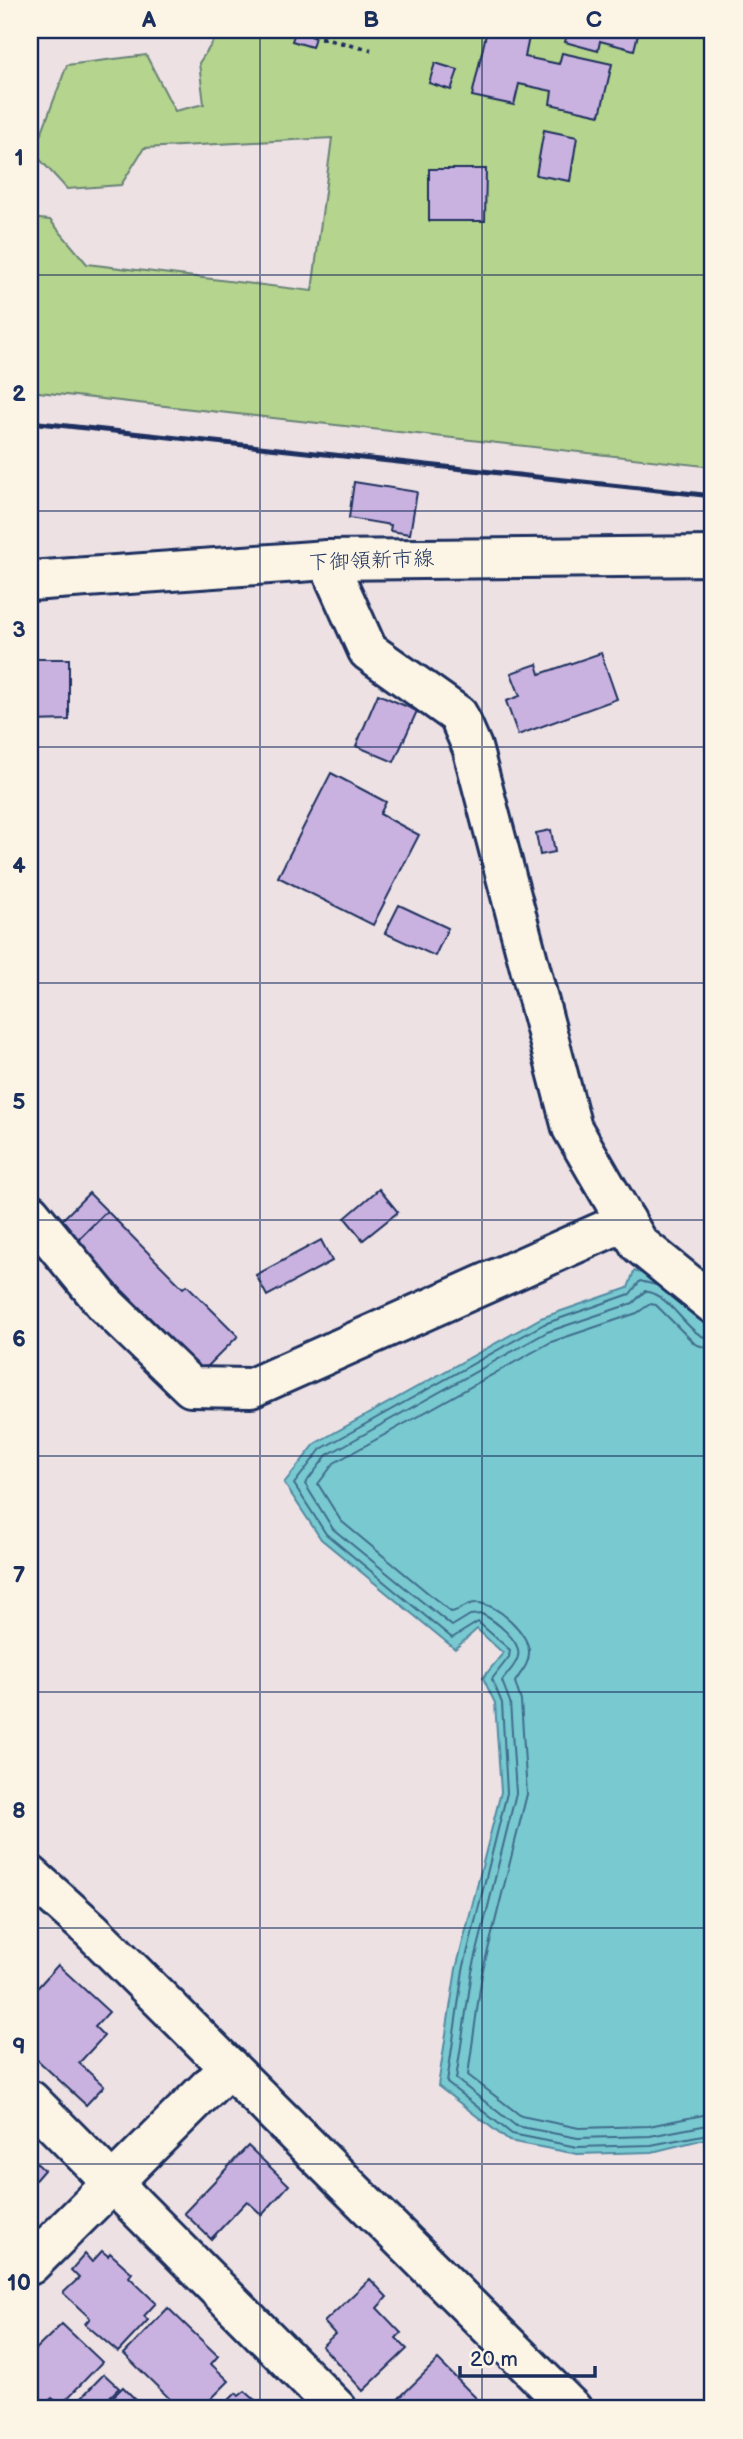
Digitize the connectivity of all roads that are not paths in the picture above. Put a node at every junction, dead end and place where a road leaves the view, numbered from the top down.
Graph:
1 (713, 556) edge
2 (327, 560) junction
3 (30, 581) edge
4 (30, 1213) edge
5 (626, 1221) junction
6 (713, 1304) edge
7 (30, 1875) edge
8 (229, 2067) junction
9 (30, 2100) edge
10 (113, 2183) junction
11 (30, 2265) edge
12 (337, 2409) edge
13 (572, 2409) edge

1 - 2 street, 下御領新市線
2 - 3 street, 下御領新市線
2 - 5 street
4 - 5 street
5 - 6 street
7 - 8 street
8 - 10 street
8 - 13 street
9 - 10 street
10 - 11 street
10 - 12 street

